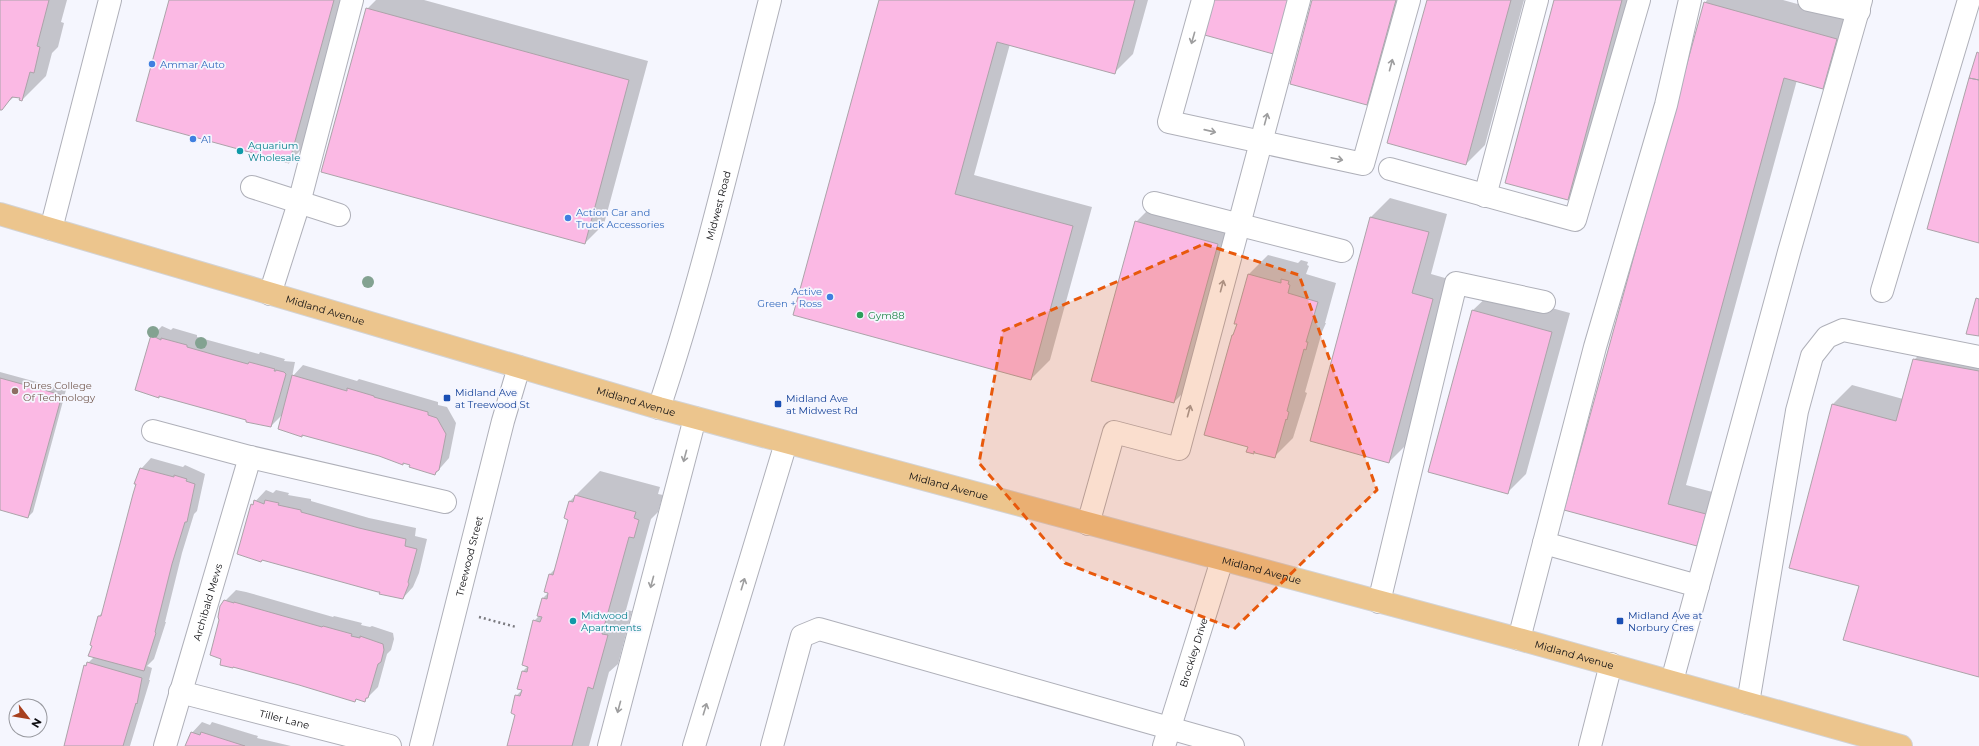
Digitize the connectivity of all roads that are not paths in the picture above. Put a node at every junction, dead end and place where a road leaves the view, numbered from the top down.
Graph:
1 (110, 0) edge
2 (352, 0) edge
3 (770, 0) edge
4 (1203, 0) edge
5 (1299, 0) edge
6 (1409, 0) edge
7 (1537, 0) edge
8 (1639, 0) edge
9 (1690, 0) edge
10 (1809, 0) edge
11 (1969, 0) edge
12 (1860, 5) edge
13 (1260, 143) junction
14 (1390, 169) dead end
15 (252, 188) dead end
16 (1485, 196) junction
17 (299, 203) junction
18 (1154, 203) dead end
19 (0, 214) edge
20 (339, 215) dead end
21 (1239, 224) junction
22 (51, 229) junction
23 (1342, 251) dead end
24 (1882, 291) dead end
25 (270, 294) junction
26 (1544, 302) dead end
27 (1979, 357) edge
28 (519, 367) junction
29 (659, 408) junction
30 (695, 418) junction
31 (153, 431) dead end
32 (786, 443) junction
33 (250, 457) junction
34 (445, 502) dead end
35 (1088, 524) junction
36 (1544, 543) junction
37 (1222, 560) junction
38 (1698, 586) junction
39 (1379, 602) junction
40 (1519, 639) junction
41 (1611, 664) junction
42 (1672, 681) junction
43 (180, 692) junction
44 (1748, 703) junction
45 (1167, 737) edge
46 (165, 746) edge
47 (390, 746) edge
48 (421, 746) edge
49 (609, 746) edge
50 (694, 746) edge
51 (772, 746) edge
52 (1233, 746) edge
53 (1590, 746) edge
54 (1901, 746) edge

1 - 22 street
2 - 17 street
3 - 29 street, Midwest Road
4 -> 13 street
13 -> 5 street
13 -> 6 street
7 - 16 street
8 - 16 street
9 - 36 street
10 - 12 street
11 - 24 street
12 - 38 street
13 - 21 street
14 - 16 street
15 - 17 street
17 - 20 street
17 - 25 street
18 - 21 street
19 - 22 main road, Midland Avenue
21 - 23 street
35 -> 21 street
22 - 25 main road, Midland Avenue
25 - 28 main road, Midland Avenue
26 - 39 street
27 - 44 street
28 - 29 main road, Midland Avenue
28 - 48 street, Treewood Street
29 - 30 main road, Midland Avenue
30 - 32 main road, Midland Avenue
30 -> 49 street
31 - 33 street
32 - 35 main road, Midland Avenue
50 -> 32 street
33 - 34 street
33 - 43 street, Archibald Mews
35 - 37 main road, Midland Avenue
36 - 38 street
36 - 40 street
37 - 39 main road, Midland Avenue
37 - 45 street, Brockley Drive
38 - 42 street
39 - 40 main road, Midland Avenue
40 - 41 main road, Midland Avenue
41 - 42 main road, Midland Avenue
41 - 53 street
42 - 44 main road, Midland Avenue
43 - 46 street, Archibald Mews
43 - 47 street, Tiller Lane
44 - 54 main road, Midland Avenue
45 - 51 street
45 - 52 street

